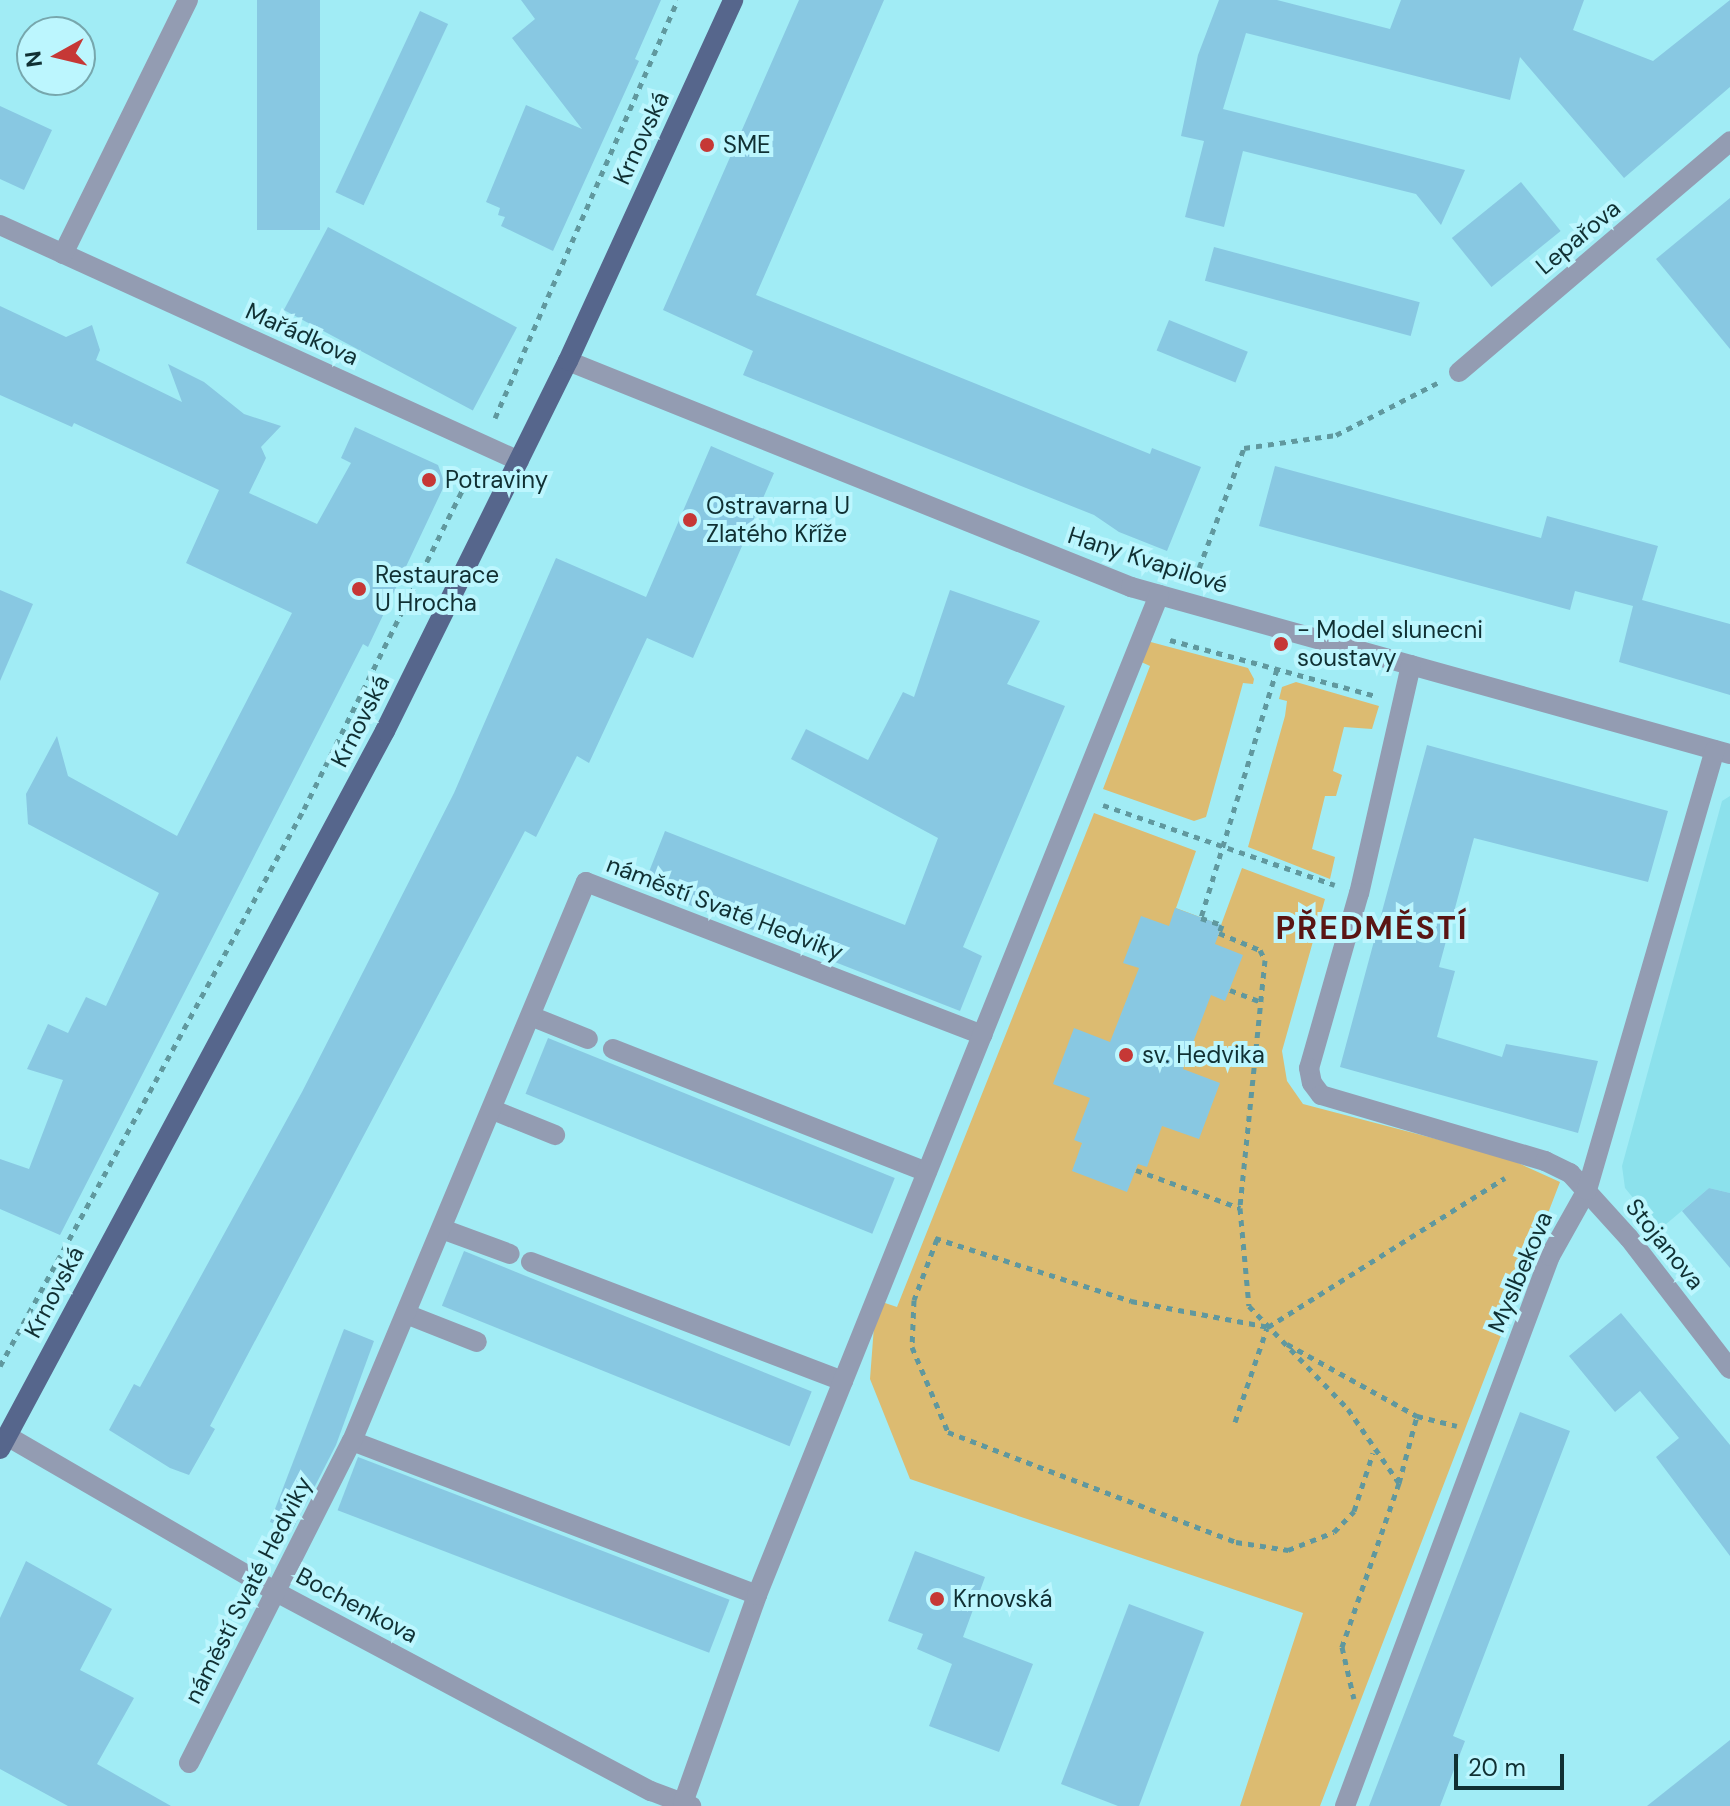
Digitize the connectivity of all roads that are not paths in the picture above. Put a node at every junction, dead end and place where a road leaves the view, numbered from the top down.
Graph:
1 (188, 0) edge
2 (733, 0) edge
3 (1730, 141) edge
4 (0, 225) edge
5 (63, 254) junction
6 (568, 361) junction
7 (1459, 372) road end
8 (519, 461) junction
9 (1159, 595) junction
10 (1411, 665) junction
11 (1722, 752) edge
12 (533, 1017) junction
13 (982, 1035) junction
14 (588, 1039) dead end
15 (613, 1049) dead end
16 (493, 1110) junction
17 (555, 1135) dead end
18 (927, 1172) junction
19 (1587, 1190) junction
20 (442, 1229) junction
21 (510, 1254) dead end
22 (531, 1262) dead end
23 (406, 1314) junction
24 (477, 1342) dead end
25 (1730, 1369) edge
26 (843, 1381) junction
27 (352, 1441) junction
28 (3, 1442) edge
29 (278, 1593) junction
30 (757, 1595) junction
31 (189, 1763) dead end
32 (687, 1805) edge
33 (1345, 1806) edge

1 - 5 street
2 - 6 main road, Krnovská
3 - 7 street, Lepařova
4 - 5 street, Mařádkova
5 - 8 street, Mařádkova
6 - 8 main road, Krnovská
6 - 9 street, Hany Kvapilové
8 - 28 main road, Krnovská
9 - 10 street, Hany Kvapilové
9 - 13 street
10 - 11 street, Hany Kvapilové
10 - 19 street
11 - 19 street, Myslbekova
12 - 13 street, náměstí Svaté Hedviky
12 - 14 street
12 - 16 street, náměstí Svaté Hedviky
13 - 18 street
15 - 18 street
16 - 17 street
16 - 20 street, náměstí Svaté Hedviky
18 - 26 street
19 - 25 street, Stojanova
19 - 33 street, Myslbekova
20 - 21 street
20 - 23 street, náměstí Svaté Hedviky
22 - 26 street
23 - 24 street
23 - 27 street, náměstí Svaté Hedviky
26 - 30 street
27 - 29 street, náměstí Svaté Hedviky
27 - 30 street
28 - 29 street, Bochenkova
29 - 31 street, náměstí Svaté Hedviky
29 - 32 street, Bochenkova
30 - 32 street

